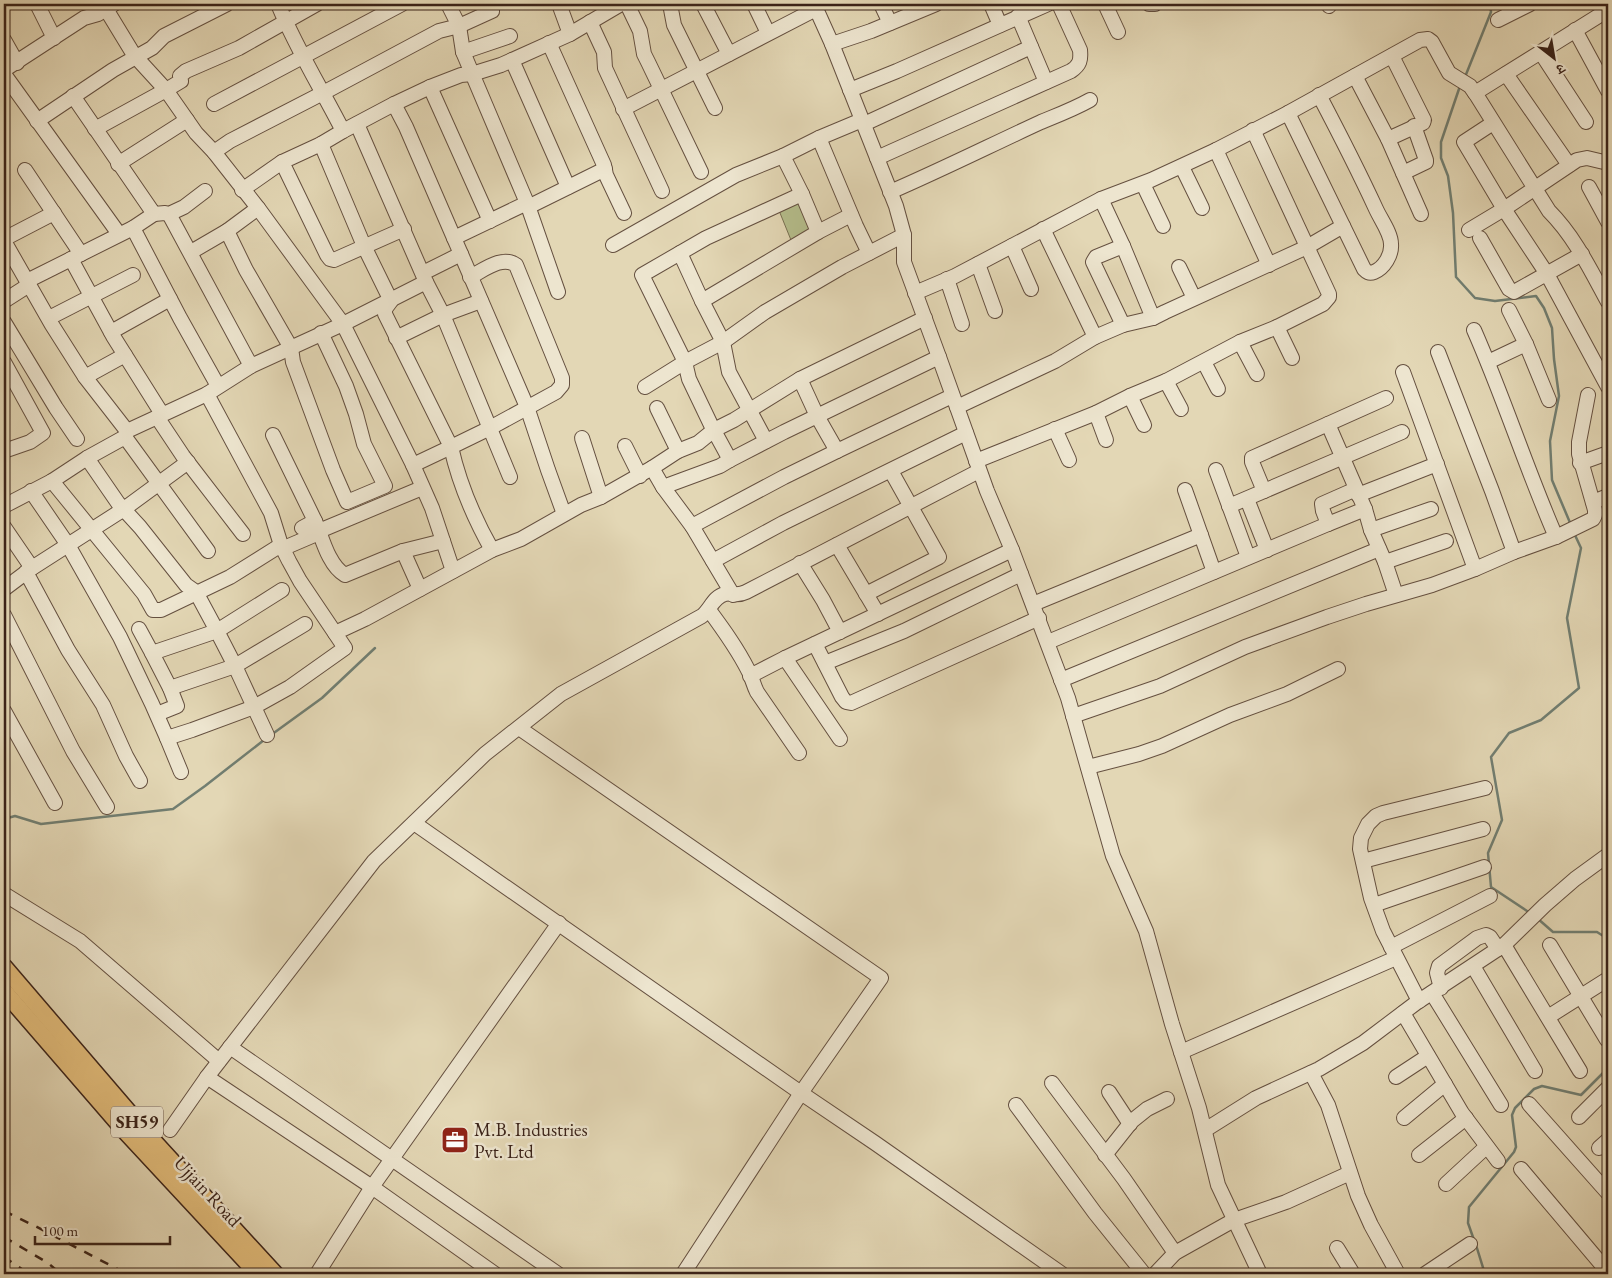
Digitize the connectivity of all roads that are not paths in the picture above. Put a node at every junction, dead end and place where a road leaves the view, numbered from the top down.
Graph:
1 (37, 4) edge
2 (227, 4) edge
3 (278, 4) edge
4 (317, 4) edge
5 (402, 4) edge
6 (448, 4) edge
7 (491, 4) edge
8 (559, 4) edge
9 (621, 4) edge
10 (627, 4) edge
11 (670, 4) edge
12 (703, 4) edge
13 (754, 4) edge
14 (881, 4) edge
15 (991, 4) edge
16 (1048, 4) edge
17 (1059, 4) edge
18 (1105, 4) edge
19 (1149, 4) edge
20 (1154, 4) edge
21 (1530, 4) edge
22 (931, 5) edge
23 (815, 6) edge
24 (102, 8) edge
25 (1608, 10) edge
26 (1018, 16) junction
27 (1498, 20) dead end
28 (286, 22) junction
29 (590, 22) junction
30 (890, 23) junction
31 (1000, 25) junction
32 (459, 26) junction
33 (1575, 30) junction
34 (1118, 32) dead end
35 (768, 33) junction
36 (570, 34) junction
37 (510, 36) dead end
38 (54, 38) junction
39 (4, 40) edge
40 (549, 43) junction
41 (832, 44) junction
42 (1031, 47) junction
43 (464, 52) junction
44 (1541, 53) junction
45 (729, 54) junction
46 (1392, 56) junction
47 (137, 57) junction
48 (302, 57) junction
49 (512, 60) junction
50 (17, 63) junction
51 (696, 71) junction
52 (4, 72) edge
53 (472, 74) junction
54 (1506, 74) junction
55 (1355, 76) junction
56 (1046, 82) junction
57 (430, 87) junction
58 (1607, 88) edge
59 (661, 89) junction
60 (166, 90) junction
61 (850, 90) junction
62 (1472, 90) junction
63 (323, 93) junction
64 (1319, 95) junction
65 (73, 96) junction
66 (1090, 100) dead end
67 (214, 104) dead end
68 (394, 104) junction
69 (715, 108) dead end
70 (623, 109) junction
71 (1288, 113) junction
72 (187, 120) junction
73 (38, 121) junction
74 (863, 122) junction
75 (1493, 122) junction
76 (1586, 122) dead end
77 (357, 124) junction
78 (1414, 126) junction
79 (95, 129) junction
80 (343, 130) junction
81 (1253, 130) junction
82 (819, 138) junction
83 (1388, 139) junction
84 (321, 144) junction
85 (1216, 150) junction
86 (214, 152) junction
87 (784, 156) junction
88 (877, 158) junction
89 (282, 162) junction
90 (1608, 162) edge
91 (118, 164) junction
92 (1569, 165) junction
93 (1182, 167) junction
94 (25, 170) dead end
95 (605, 170) junction
96 (701, 172) dead end
97 (1403, 173) junction
98 (1143, 184) junction
99 (568, 187) junction
100 (1589, 187) dead end
101 (1535, 188) junction
102 (242, 190) junction
103 (205, 191) dead end
104 (662, 191) dead end
105 (890, 192) junction
106 (802, 194) junction
107 (1101, 199) junction
108 (528, 205) junction
109 (258, 208) junction
110 (1202, 208) dead end
111 (1504, 209) junction
112 (624, 213) dead end
113 (54, 214) junction
114 (154, 214) junction
115 (169, 214) junction
116 (851, 214) junction
117 (1421, 214) dead end
118 (490, 221) junction
119 (1608, 222) edge
120 (1163, 226) dead end
121 (1343, 226) junction
122 (133, 228) junction
123 (404, 229) junction
124 (1043, 229) junction
125 (227, 231) junction
126 (818, 232) junction
127 (119, 234) junction
128 (904, 235) junction
129 (454, 238) junction
130 (4, 240) edge
131 (613, 245) dead end
132 (364, 246) junction
133 (1012, 246) junction
134 (1123, 246) junction
135 (1307, 247) junction
136 (190, 252) junction
137 (680, 253) junction
138 (869, 253) junction
139 (461, 254) junction
140 (1582, 254) junction
141 (76, 256) junction
142 (978, 264) junction
143 (1269, 265) junction
144 (1179, 267) dead end
145 (1547, 274) junction
146 (133, 275) dead end
147 (470, 277) junction
148 (425, 278) junction
149 (947, 279) junction
150 (28, 283) junction
151 (1031, 289) dead end
152 (558, 292) dead end
153 (915, 293) junction
154 (91, 297) junction
155 (1194, 298) junction
156 (170, 299) junction
157 (4, 301) edge
158 (391, 301) junction
159 (481, 301) junction
160 (702, 301) junction
161 (1608, 302) edge
162 (1509, 310) dead end
163 (996, 312) dead end
164 (443, 315) junction
165 (49, 318) junction
166 (925, 318) junction
167 (1153, 318) junction
168 (4, 324) edge
169 (343, 324) junction
170 (962, 324) dead end
171 (1123, 325) junction
172 (1277, 327) junction
173 (1474, 330) dead end
174 (111, 332) junction
175 (321, 334) junction
176 (396, 338) junction
177 (1095, 338) junction
178 (723, 342) junction
179 (1240, 342) junction
180 (1526, 344) junction
181 (291, 348) junction
182 (1438, 352) dead end
183 (125, 355) junction
184 (940, 357) junction
185 (1292, 358) dead end
186 (4, 362) edge
187 (685, 362) junction
188 (1204, 362) junction
189 (1488, 362) junction
190 (251, 366) junction
191 (1403, 372) dead end
192 (1257, 374) dead end
193 (85, 377) junction
194 (800, 379) junction
195 (1166, 381) junction
196 (645, 386) dead end
197 (1608, 386) edge
198 (1218, 389) dead end
199 (212, 390) junction
200 (1588, 395) dead end
201 (1130, 396) junction
202 (1386, 398) dead end
203 (1549, 400) dead end
204 (955, 402) junction
205 (527, 407) junction
206 (656, 408) dead end
207 (750, 409) junction
208 (1181, 409) dead end
209 (1096, 413) junction
210 (160, 416) junction
211 (816, 416) junction
212 (1328, 424) junction
213 (1144, 425) dead end
214 (490, 428) junction
215 (1055, 429) junction
216 (714, 430) junction
217 (1402, 432) dead end
218 (966, 433) junction
219 (126, 434) junction
220 (273, 436) dead end
221 (582, 438) dead end
222 (76, 439) dead end
223 (1106, 440) dead end
224 (766, 441) junction
225 (625, 446) dead end
226 (452, 447) junction
227 (4, 451) edge
228 (678, 451) junction
229 (837, 451) junction
230 (1608, 453) edge
231 (1343, 457) junction
232 (87, 458) junction
233 (730, 460) junction
234 (1069, 460) dead end
235 (188, 462) junction
236 (1580, 463) junction
237 (1437, 464) junction
238 (413, 465) junction
239 (978, 466) junction
240 (652, 468) junction
241 (891, 470) junction
242 (1216, 470) dead end
243 (510, 476) dead end
244 (640, 476) junction
245 (52, 481) junction
246 (158, 484) junction
247 (663, 487) junction
248 (422, 488) junction
249 (1185, 490) dead end
250 (31, 491) junction
251 (1264, 491) junction
252 (1357, 492) junction
253 (1608, 496) edge
254 (601, 497) junction
255 (1247, 499) junction
256 (1593, 502) junction
257 (4, 506) edge
258 (912, 506) junction
259 (1229, 506) junction
260 (124, 509) junction
261 (1365, 509) junction
262 (1431, 509) dead end
263 (564, 514) junction
264 (1328, 524) junction
265 (692, 526) junction
266 (4, 527) edge
267 (302, 528) dead end
268 (318, 528) junction
269 (90, 529) junction
270 (1371, 530) junction
271 (243, 534) dead end
272 (1201, 534) junction
273 (1561, 534) junction
274 (443, 541) junction
275 (1446, 541) dead end
276 (68, 545) junction
277 (837, 545) junction
278 (283, 547) junction
279 (1379, 549) junction
280 (208, 550) dead end
281 (492, 550) junction
282 (1012, 550) junction
283 (1267, 550) junction
284 (403, 552) junction
285 (1514, 552) junction
286 (1248, 557) junction
287 (713, 561) junction
288 (1385, 562) junction
289 (800, 563) junction
290 (1475, 569) junction
291 (29, 570) junction
292 (453, 572) junction
293 (1214, 572) junction
294 (1021, 574) junction
295 (4, 589) edge
296 (420, 589) junction
297 (282, 590) dead end
298 (196, 592) junction
299 (866, 594) junction
300 (732, 595) junction
301 (1396, 595) junction
302 (1033, 604) junction
303 (709, 610) junction
304 (878, 614) junction
305 (4, 615) edge
306 (1039, 618) junction
307 (305, 624) dead end
308 (138, 629) dead end
309 (217, 630) junction
310 (840, 632) junction
311 (335, 633) junction
312 (1048, 642) junction
313 (814, 644) junction
314 (152, 653) junction
315 (785, 658) junction
316 (825, 663) junction
317 (235, 666) junction
318 (1338, 669) dead end
319 (750, 676) junction
320 (1061, 680) junction
321 (170, 688) junction
322 (254, 707) junction
323 (4, 711) edge
324 (157, 714) junction
325 (1073, 716) junction
326 (519, 728) junction
327 (267, 735) dead end
328 (167, 738) junction
329 (840, 739) dead end
330 (799, 753) dead end
331 (1088, 767) junction
332 (181, 772) dead end
333 (140, 781) dead end
334 (1485, 788) dead end
335 (55, 803) dead end
336 (107, 807) dead end
337 (414, 823) junction
338 (1483, 829) dead end
339 (1608, 855) edge
340 (1363, 861) junction
341 (1484, 867) dead end
342 (4, 894) edge
343 (1490, 896) dead end
344 (1374, 905) junction
345 (559, 923) junction
346 (1550, 945) dead end
347 (1501, 947) junction
348 (1394, 953) junction
349 (1473, 966) junction
350 (4, 967) edge
351 (1608, 979) edge
352 (1437, 990) junction
353 (4, 991) edge
354 (1581, 996) junction
355 (1420, 1001) junction
356 (1403, 1013) junction
357 (1548, 1017) junction
358 (1607, 1040) edge
359 (230, 1047) junction
360 (1181, 1052) junction
361 (1428, 1056) junction
362 (219, 1061) junction
363 (1536, 1071) dead end
364 (1580, 1071) dead end
365 (1312, 1072) junction
366 (207, 1077) junction
367 (1396, 1077) dead end
368 (1052, 1083) dead end
369 (1445, 1084) junction
370 (1109, 1092) dead end
371 (801, 1093) junction
372 (1606, 1097) edge
373 (1167, 1099) dead end
374 (1529, 1104) dead end
375 (1016, 1105) dead end
376 (1501, 1105) dead end
377 (1578, 1117) dead end
378 (1404, 1118) dead end
379 (1466, 1118) junction
380 (1130, 1124) junction
381 (170, 1130) dead end
382 (1205, 1130) junction
383 (1486, 1146) junction
384 (1105, 1154) junction
385 (1419, 1155) dead end
386 (392, 1159) junction
387 (1498, 1161) dead end
388 (1521, 1169) dead end
389 (1350, 1173) junction
390 (1446, 1184) dead end
391 (372, 1187) junction
392 (1608, 1193) edge
393 (1234, 1220) junction
394 (1470, 1244) dead end
395 (1337, 1248) dead end
396 (1175, 1253) junction
397 (1608, 1272) edge
398 (258, 1274) edge
399 (275, 1274) edge
400 (317, 1274) edge
401 (495, 1274) edge
402 (558, 1274) edge
403 (683, 1274) edge
404 (1062, 1274) edge
405 (1144, 1274) edge
406 (1155, 1274) edge
407 (1260, 1274) edge
408 (1353, 1274) edge
409 (1398, 1274) edge
410 (1425, 1274) edge

1 - 38 street
2 - 47 street
3 - 28 street
4 - 28 street
5 - 48 street
6 - 32 street
7 - 32 street
8 - 36 street
9 - 29 street
10 - 59 street
11 - 51 street
12 - 45 street
13 - 35 street
14 - 30 street
15 - 31 street
16 - 26 street
17 - 56 street
18 - 34 street
19 - 20 street
21 - 27 street
22 - 30 street
23 - 35 street
23 - 41 street
24 - 38 street
24 - 47 street
25 - 33 street
26 - 31 street
26 - 42 street
28 - 48 street
28 - 60 street
29 - 36 street
29 - 70 street
30 - 41 street
31 - 61 street
32 - 43 street
32 - 63 street
33 - 44 street
33 - 58 street
35 - 45 street
36 - 40 street
37 - 43 street
38 - 50 street
39 - 50 street
40 - 49 street
40 - 95 street
41 - 61 street
42 - 56 street
42 - 74 street
43 - 53 street
44 - 54 street
44 - 76 street
45 - 51 street
46 - 55 street
46 - 62 street
46 - 78 street
47 - 60 street
47 - 65 street
48 - 63 street
48 - 67 street
49 - 53 street
49 - 99 street
50 - 52 street
51 - 59 street
51 - 69 street
52 - 73 street
53 - 57 street
53 - 108 street
54 - 62 street
54 - 92 street
55 - 64 street
55 - 83 street
56 - 88 street
57 - 68 street
57 - 118 street
59 - 70 street
59 - 96 street
60 - 72 street
60 - 79 street
61 - 74 street
62 - 75 street
63 - 80 street
63 - 86 street
64 - 71 street
64 - 121 street
65 - 73 street
65 - 79 street
66 - 105 street
68 - 77 street
68 - 129 street
70 - 104 street
71 - 81 street
71 - 121 street
72 - 86 street
72 - 91 street
73 - 127 street
74 - 82 street
74 - 88 street
75 - 101 street
75 - 111 street
77 - 80 street
77 - 123 street
78 - 83 street
78 - 97 street
79 - 91 street
80 - 84 street
81 - 85 street
81 - 135 street
82 - 87 street
82 - 116 street
83 - 97 street
84 - 89 street
84 - 132 street
85 - 93 street
85 - 143 street
86 - 102 street
87 - 106 street
87 - 131 street
88 - 105 street
89 - 102 street
89 - 132 street
90 - 92 street
91 - 114 street
92 - 101 street
93 - 98 street
93 - 110 street
94 - 113 street
95 - 99 street
95 - 112 street
97 - 117 street
98 - 107 street
98 - 120 street
99 - 108 street
100 - 119 street
101 - 111 street
101 - 140 street
102 - 109 street
103 - 115 street
105 - 128 street
106 - 126 street
106 - 137 street
107 - 124 street
107 - 134 street
108 - 118 street
108 - 152 street
109 - 125 street
109 - 169 street
111 - 145 street
111 - 145 street
113 - 130 street
113 - 141 street
114 - 115 street
114 - 122 street
115 - 136 street
116 - 126 street
116 - 138 street
118 - 129 street
121 - 135 street
122 - 127 street
122 - 156 street
123 - 132 street
123 - 148 street
124 - 133 street
124 - 177 street
125 - 136 street
125 - 181 street
126 - 160 street
127 - 141 street
128 - 138 street
128 - 153 street
129 - 139 street
130 - 150 street
132 - 158 street
133 - 142 street
133 - 151 street
134 - 167 street
134 - 171 street
135 - 143 street
135 - 172 street
136 - 190 street
137 - 160 street
137 - 187 street
138 - 178 street
139 - 147 street
139 - 148 street
140 - 145 street
140 - 161 street
141 - 150 street
141 - 154 street
142 - 149 street
142 - 163 street
143 - 155 street
144 - 155 street
145 - 197 street
146 - 154 street
147 - 159 street
147 - 205 street
148 - 158 street
148 - 164 street
149 - 153 street
149 - 170 street
150 - 157 street
150 - 165 street
153 - 166 street
154 - 165 street
154 - 174 street
155 - 167 street
156 - 174 street
156 - 199 street
158 - 169 street
158 - 176 street
159 - 164 street
159 - 205 street
160 - 178 street
162 - 180 street
164 - 176 street
164 - 214 street
165 - 193 street
166 - 184 street
166 - 194 street
167 - 171 street
168 - 222 street
169 - 175 street
169 - 238 street
171 - 177 street
172 - 179 street
172 - 185 street
173 - 189 street
174 - 183 street
175 - 181 street
175 - 181 street
176 - 226 street
177 - 204 street
178 - 187 street
178 - 207 street
179 - 188 street
179 - 192 street
180 - 189 street
180 - 203 street
181 - 190 street
182 - 285 street
183 - 193 street
183 - 210 street
184 - 204 street
184 - 211 street
186 - 227 street
187 - 196 street
187 - 216 street
188 - 195 street
188 - 198 street
189 - 273 street
190 - 199 street
191 - 237 street
193 - 219 street
194 - 207 street
194 - 211 street
195 - 201 street
195 - 208 street
199 - 210 street
199 - 278 street
200 - 236 street
201 - 209 street
201 - 213 street
202 - 212 street
204 - 218 street
204 - 229 street
205 - 214 street
205 - 263 street
206 - 228 street
207 - 216 street
207 - 224 street
209 - 215 street
209 - 223 street
210 - 219 street
210 - 235 street
211 - 224 street
211 - 229 street
212 - 231 street
212 - 251 street
214 - 226 street
214 - 243 street
215 - 234 street
215 - 239 street
216 - 228 street
216 - 233 street
217 - 231 street
218 - 239 street
218 - 241 street
219 - 232 street
219 - 246 street
220 - 268 street
221 - 254 street
224 - 233 street
225 - 244 street
226 - 238 street
226 - 281 street
228 - 240 street
229 - 265 street
230 - 236 street
231 - 251 street
231 - 252 street
232 - 245 street
232 - 260 street
233 - 247 street
235 - 246 street
235 - 271 street
236 - 256 street
237 - 252 street
237 - 290 street
238 - 248 street
239 - 258 street
239 - 282 street
240 - 244 street
240 - 247 street
241 - 258 street
241 - 287 street
242 - 259 street
244 - 254 street
245 - 250 street
245 - 269 street
246 - 260 street
246 - 280 street
247 - 265 street
248 - 268 street
248 - 274 street
249 - 272 street
250 - 257 street
250 - 276 street
251 - 255 street
252 - 261 street
252 - 264 street
253 - 256 street
254 - 263 street
255 - 259 street
255 - 283 street
256 - 273 street
258 - 277 street
258 - 299 street
259 - 286 street
260 - 269 street
260 - 298 street
261 - 264 street
261 - 270 street
262 - 270 street
263 - 281 street
264 - 283 street
265 - 287 street
266 - 291 street
267 - 268 street
268 - 278 street
268 - 284 street
269 - 276 street
269 - 298 street
270 - 279 street
272 - 293 street
272 - 302 street
273 - 285 street
274 - 284 street
274 - 292 street
275 - 288 street
276 - 291 street
276 - 324 street
277 - 289 street
277 - 299 street
278 - 298 street
278 - 311 street
279 - 288 street
279 - 320 street
281 - 292 street
282 - 294 street
282 - 304 street
283 - 286 street
284 - 296 street
285 - 290 street
286 - 293 street
287 - 300 street
288 - 301 street
289 - 300 street
289 - 310 street
290 - 301 street
291 - 295 street
291 - 333 street
292 - 296 street
293 - 312 street
294 - 302 street
294 - 316 street
296 - 311 street
297 - 309 street
298 - 309 street
299 - 304 street
300 - 303 street
301 - 325 street
302 - 306 street
303 - 319 street
303 - 326 street
304 - 310 street
305 - 336 street
306 - 312 street
306 - 316 street
307 - 317 street
308 - 314 street
309 - 314 street
309 - 317 street
310 - 313 street
311 - 322 street
312 - 320 street
313 - 315 street
313 - 316 street
314 - 321 street
315 - 319 street
315 - 329 street
317 - 321 street
317 - 322 street
318 - 331 street
319 - 330 street
320 - 325 street
321 - 324 street
322 - 327 street
322 - 328 street
323 - 335 street
324 - 328 street
325 - 331 street
326 - 337 street
326 - 371 street
328 - 332 street
331 - 360 street
334 - 340 street
337 - 345 street
337 - 359 street
338 - 340 street
339 - 347 street
340 - 344 street
341 - 344 street
342 - 362 street
343 - 348 street
344 - 348 street
345 - 371 street
345 - 386 street
346 - 354 street
347 - 349 street
347 - 352 street
347 - 357 street
348 - 355 street
348 - 360 street
349 - 352 street
349 - 363 street
350 - 399 main road, SH59
351 - 354 street
352 - 355 street
352 - 376 street
353 - 398 main road, Ujjain Road / SH59
354 - 357 street
354 - 358 street
355 - 356 street
356 - 361 street
356 - 365 street
357 - 364 street
359 - 362 street
359 - 386 street
360 - 382 street
361 - 367 street
361 - 369 street
362 - 366 street
365 - 382 street
365 - 389 street
366 - 381 street
366 - 391 street
368 - 384 street
369 - 378 street
369 - 379 street
370 - 380 street
371 - 403 street
371 - 404 street
372 - 377 street
373 - 380 street
374 - 392 street
375 - 405 street
379 - 383 street
379 - 385 street
380 - 384 street
382 - 393 street
383 - 387 street
383 - 390 street
384 - 396 street
386 - 391 street
386 - 402 street
388 - 397 street
389 - 393 street
389 - 409 street
391 - 400 street
391 - 401 street
393 - 396 street
393 - 407 street
394 - 410 street
395 - 408 street
396 - 406 street

